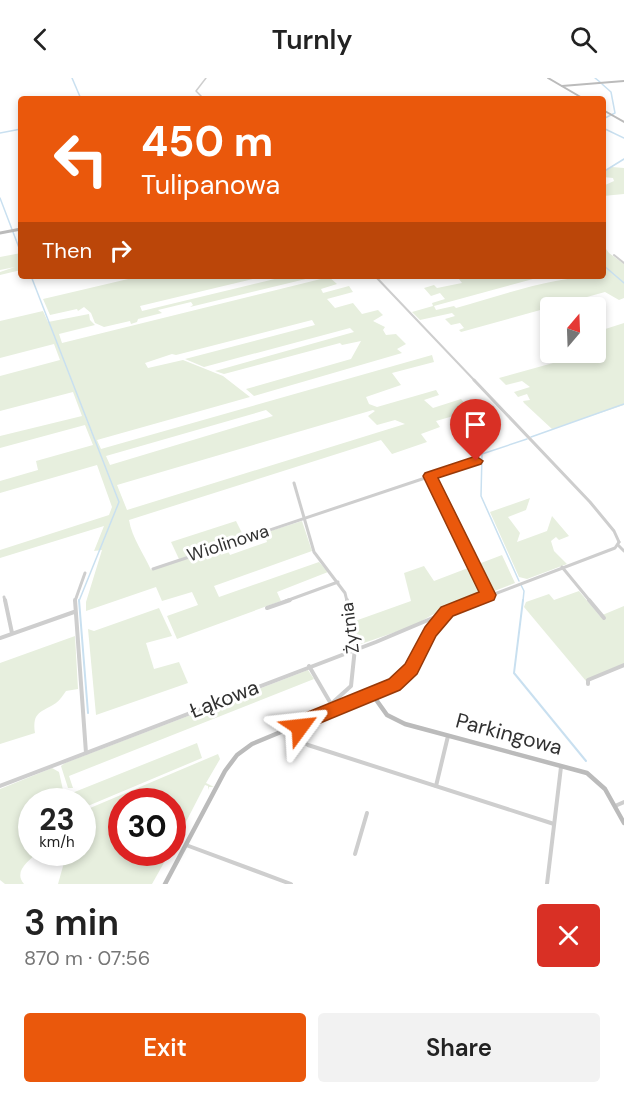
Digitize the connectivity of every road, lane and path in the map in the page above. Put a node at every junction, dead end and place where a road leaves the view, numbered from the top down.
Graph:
1 (206, 78) edge
2 (548, 78) edge
3 (624, 81) edge
4 (562, 86) junction
5 (201, 96) edge
6 (579, 96) edge
7 (606, 112) edge
8 (624, 122) edge
9 (18, 229) edge
10 (0, 233) edge
11 (614, 255) dead end
12 (624, 263) edge
13 (378, 279) edge
14 (476, 461) dead end
15 (430, 476) junction
16 (294, 483) dead end
17 (303, 519) junction
18 (621, 543) edge
19 (624, 551) edge
20 (562, 567) junction
21 (153, 568) dead end
22 (86, 573) dead end
23 (338, 582) junction
24 (488, 595) junction
25 (4, 597) dead end
26 (267, 608) dead end
27 (74, 612) junction
28 (447, 612) junction
29 (604, 618) dead end
30 (12, 634) junction
31 (0, 638) edge
32 (355, 648) junction
33 (624, 665) edge
34 (309, 666) junction
35 (588, 684) dead end
36 (372, 694) junction
37 (332, 707) junction
38 (299, 724) junction
39 (448, 735) junction
40 (86, 753) junction
41 (561, 765) junction
42 (0, 786) edge
43 (436, 786) junction
44 (624, 802) edge
45 (615, 806) junction
46 (367, 813) dead end
47 (624, 823) edge
48 (554, 825) junction
49 (186, 845) joint
50 (355, 854) dead end
51 (175, 866) edge
52 (165, 884) edge
53 (291, 884) edge
54 (547, 884) edge

1 - 5 street
2 - 4 street
3 - 4 street
4 - 6 street
7 - 8 street
9 - 10 street
11 - 12 street
13 - 18 street
14 - 15 street, Wiolinowa
15 - 17 street, Wiolinowa
15 - 24 street
16 - 17 street, Żytnia
17 - 21 street, Wiolinowa
17 - 23 street, Żytnia
18 - 19 street
18 - 20 street, Łąkowa
20 - 24 street, Łąkowa
20 - 29 street
22 - 27 street
23 - 26 street
23 - 32 street, Żytnia
24 - 28 street, Łąkowa
25 - 30 street
27 - 30 street
27 - 40 street
28 - 32 street, Łąkowa
28 - 36 street
30 - 31 street
32 - 34 street, Łąkowa
32 - 37 street, Żytnia
33 - 35 street
34 - 37 street
34 - 40 street, Łąkowa
36 - 37 street
36 - 39 street, Parkingowa
37 - 38 street
38 - 43 street
38 - 49 street
39 - 41 street, Parkingowa
39 - 43 street
40 - 42 street, Łąkowa
41 - 45 street, Parkingowa
41 - 48 street
43 - 48 street
44 - 45 street
45 - 47 street, Parkingowa
46 - 50 street
48 - 54 street
49 - 53 street
51 - 52 street

